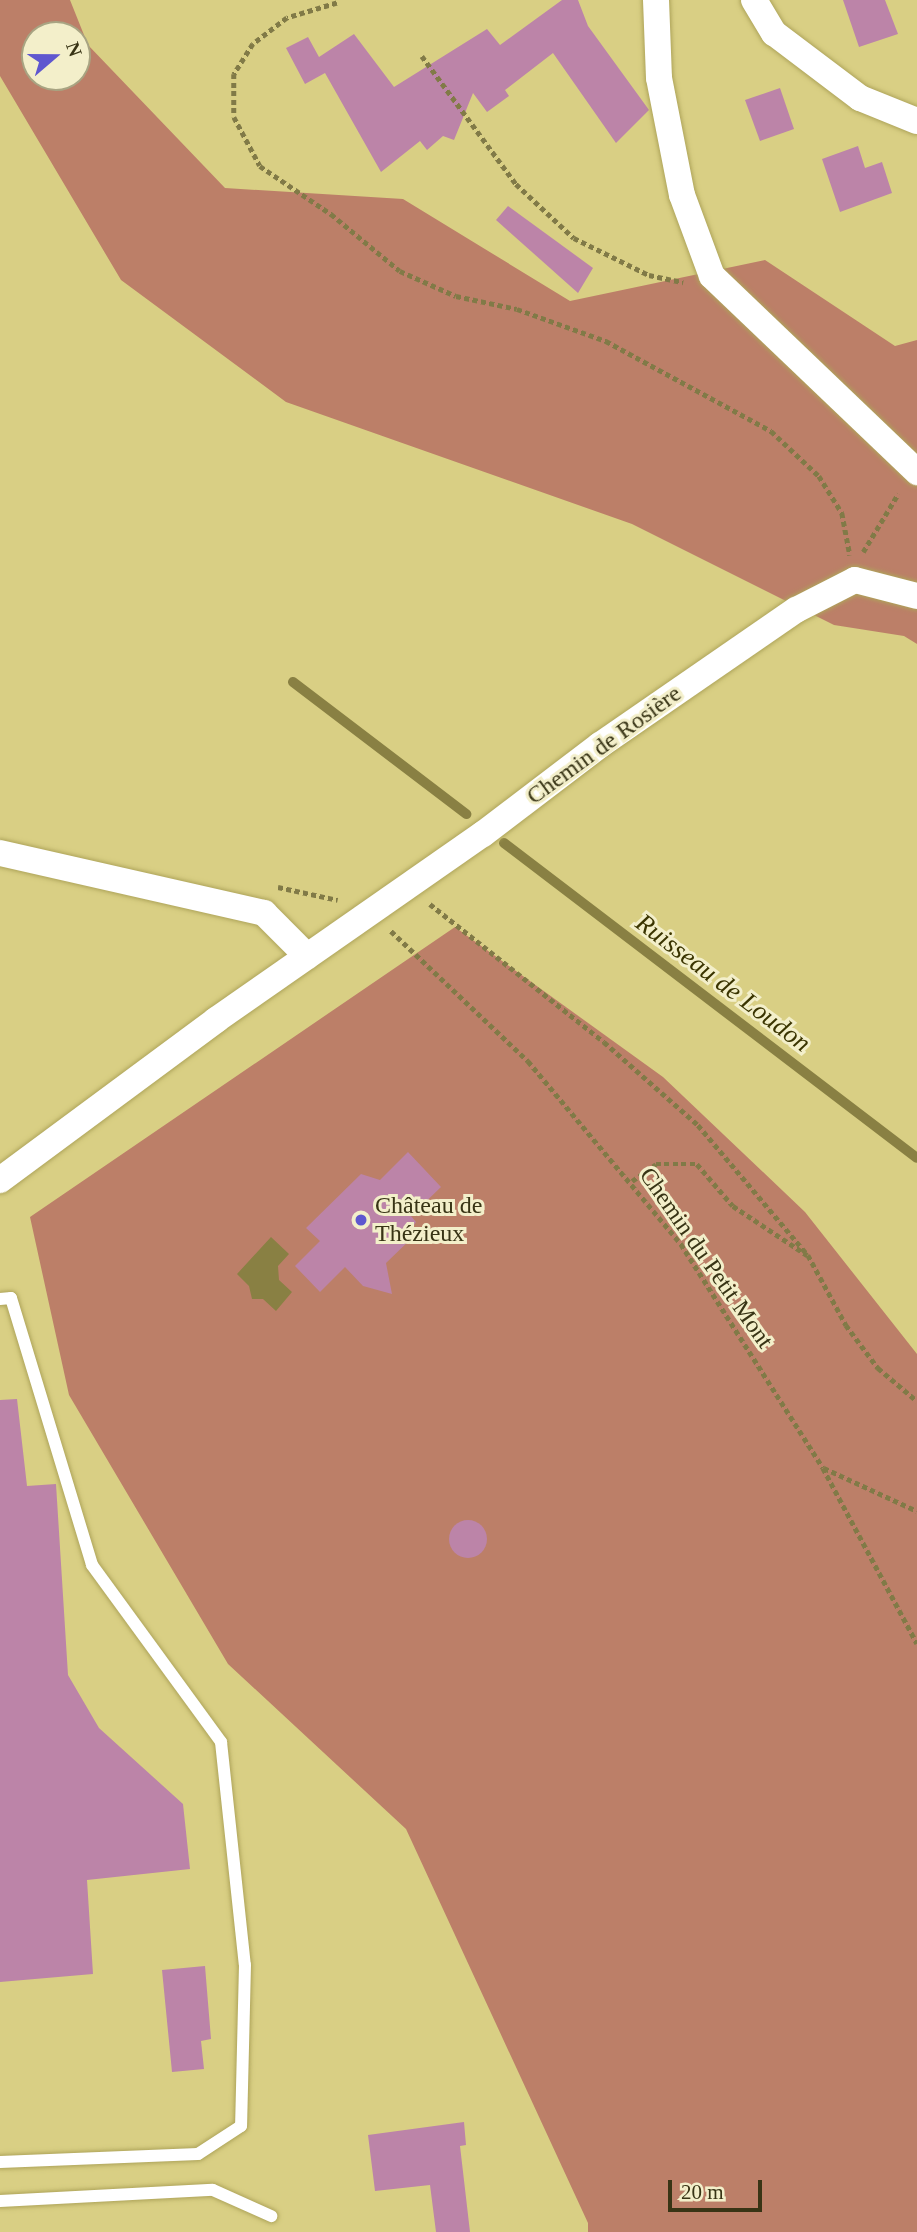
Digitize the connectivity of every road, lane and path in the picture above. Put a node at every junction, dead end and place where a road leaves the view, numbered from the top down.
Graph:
1 (656, 0) edge
2 (754, 0) edge
3 (337, 3) dead end
4 (422, 56) dead end
5 (917, 121) edge
6 (729, 293) junction
7 (916, 472) edge
8 (855, 580) junction
9 (917, 596) edge
10 (0, 853) edge
11 (408, 887) junction
12 (374, 910) junction
13 (307, 956) junction
14 (0, 1180) edge
15 (632, 1181) junction
16 (808, 1255) junction
17 (0, 1299) edge
18 (917, 1401) edge
19 (823, 1468) junction
20 (917, 1511) edge
21 (917, 1643) edge
22 (0, 2162) edge
23 (0, 2201) edge
24 (271, 2216) dead end

1 - 6 street
2 - 5 street
3 - 8 path
4 - 6 path
6 - 7 street
7 - 8 path
8 - 9 street
8 - 11 street, Chemin de Rosière
10 - 13 street
11 - 12 street, Chemin de Rosière
11 - 16 path
12 - 13 street, Chemin de Rosière
12 - 15 path, Chemin du Petit Mont
13 - 14 street, Chemin de Rosière
15 - 16 path
15 - 19 path, Chemin du Petit Mont
16 - 18 path
17 - 22 lane
19 - 20 path
19 - 21 path, Chemin du Petit Mont
23 - 24 lane

